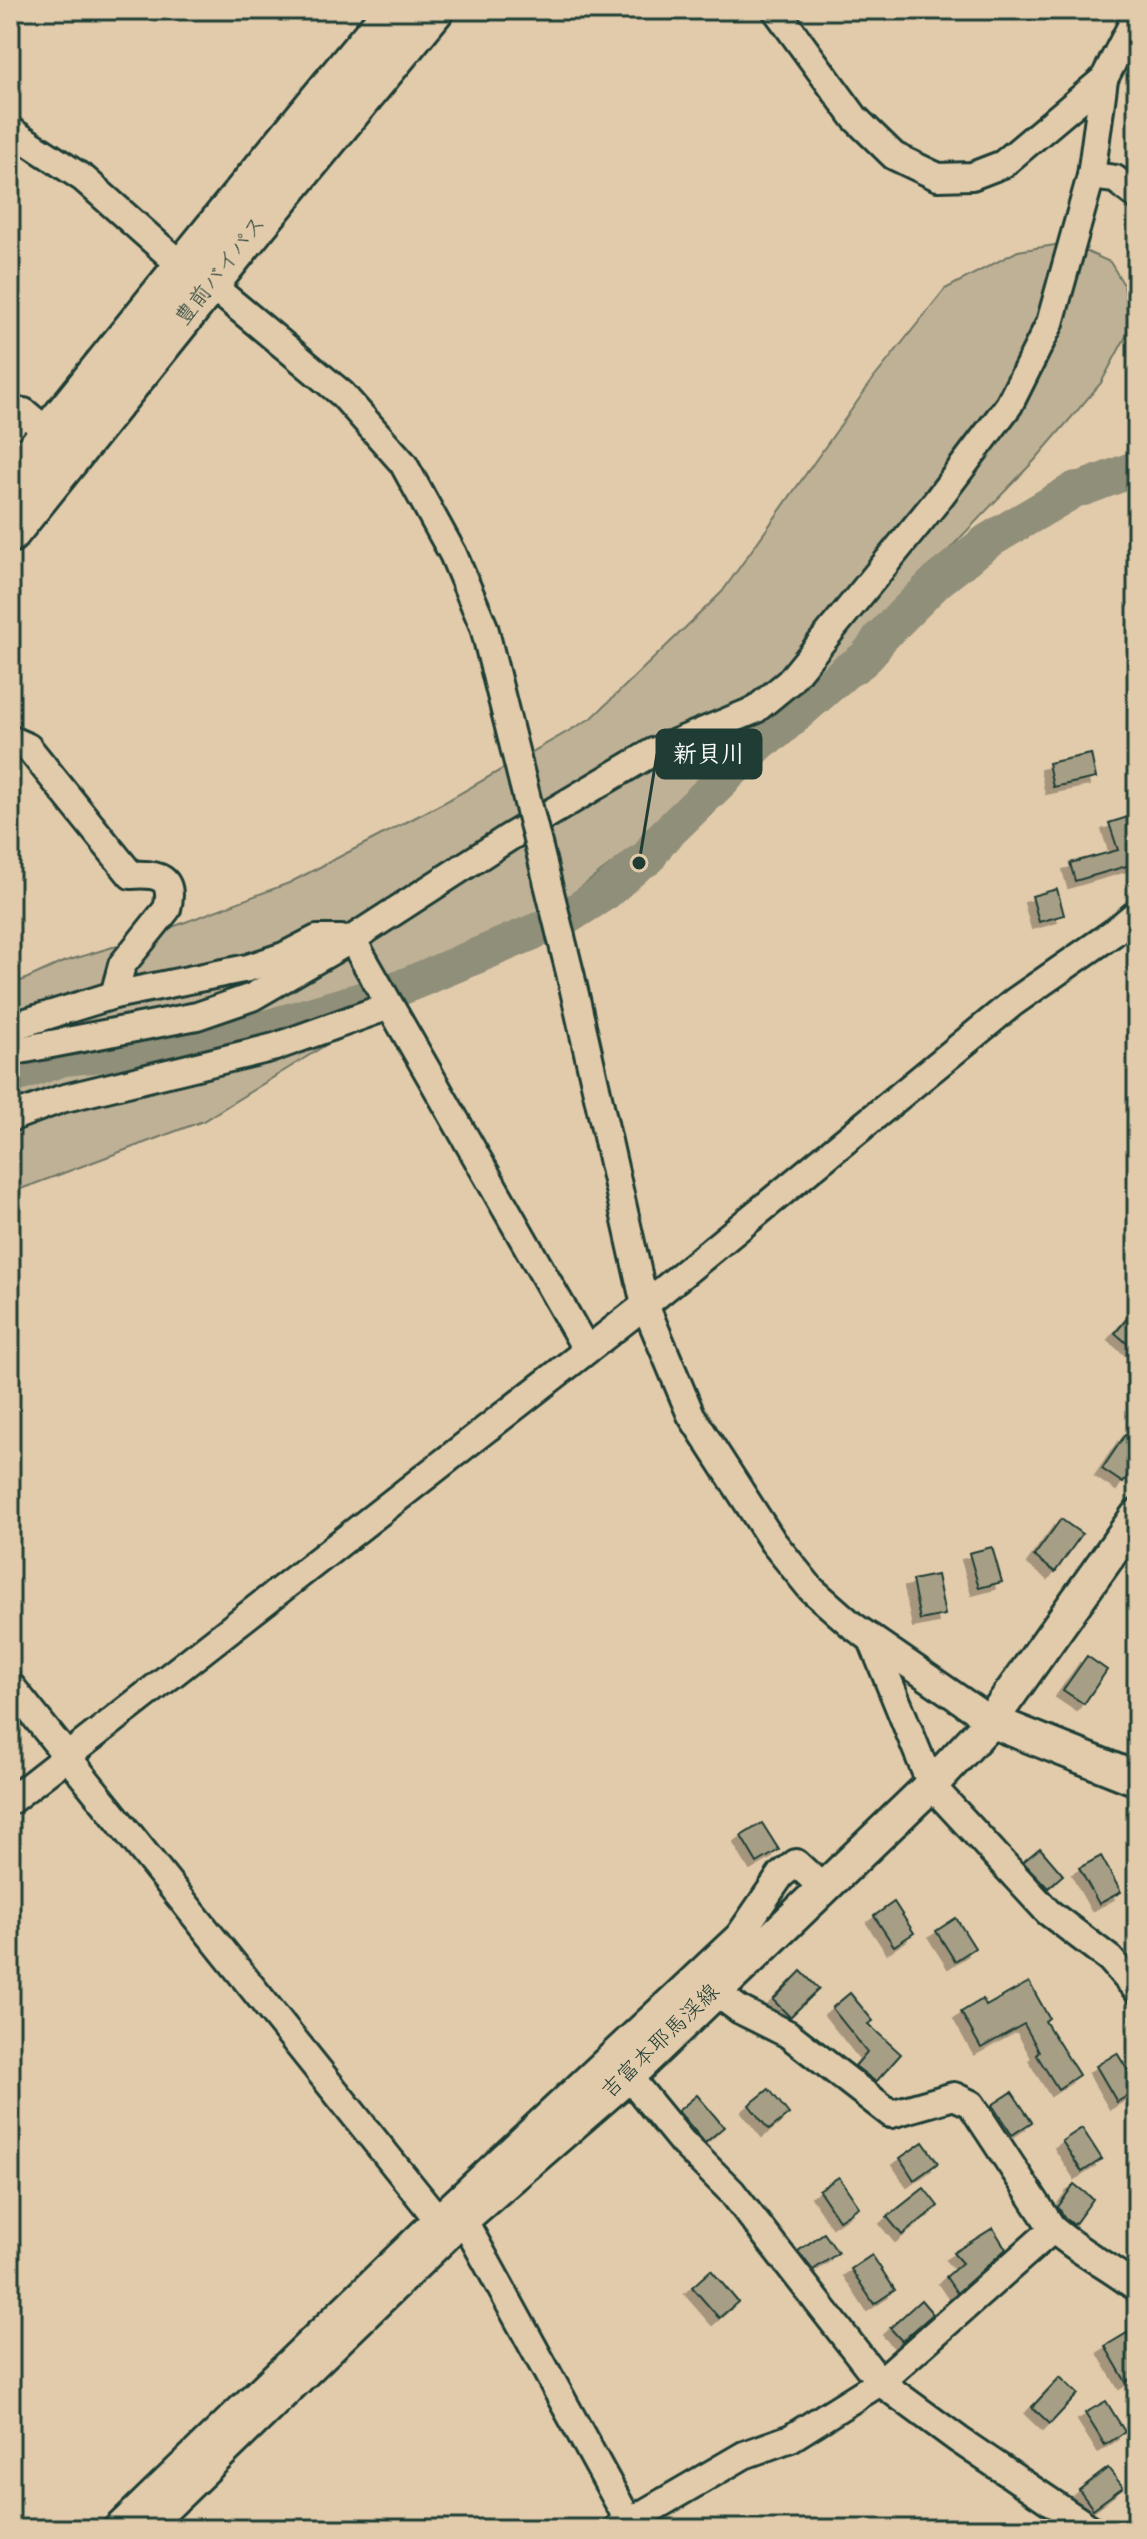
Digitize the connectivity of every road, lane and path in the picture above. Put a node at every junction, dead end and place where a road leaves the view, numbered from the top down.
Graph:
1 (394, 10) edge
2 (434, 10) edge
3 (776, 10) edge
4 (1137, 15) edge
5 (1127, 52) edge
6 (1104, 79) junction
7 (10, 130) edge
8 (1091, 176) junction
9 (1137, 196) edge
10 (197, 276) junction
11 (10, 427) edge
12 (49, 433) junction
13 (10, 482) edge
14 (10, 533) edge
15 (10, 739) edge
16 (1137, 913) edge
17 (352, 939) junction
18 (114, 995) junction
19 (389, 1006) junction
20 (10, 1027) edge
21 (10, 1052) edge
22 (10, 1118) edge
23 (645, 1305) junction
24 (586, 1349) junction
25 (1137, 1516) edge
26 (871, 1638) junction
27 (10, 1685) edge
28 (991, 1721) junction
29 (67, 1757) junction
30 (1137, 1779) edge
31 (931, 1785) junction
32 (10, 1801) edge
33 (747, 1944) junction
34 (1137, 1990) edge
35 (714, 1991) junction
36 (628, 2076) junction
37 (449, 2223) junction
38 (1053, 2229) junction
39 (1137, 2288) edge
40 (880, 2382) junction
41 (626, 2527) edge
42 (116, 2529) edge
43 (142, 2529) edge
44 (1091, 2529) edge

1 - 10 highway, 豊前バイパス
2 - 10 highway, 豊前バイパス
3 - 6 street
4 - 5 street
5 - 6 street
6 - 8 street
7 - 10 street
8 - 9 street
8 - 17 street
10 - 12 highway, 豊前バイパス
10 - 14 highway, 豊前バイパス
10 - 23 street, bridge
11 - 12 street
12 - 13 highway, 豊前バイパス
15 - 18 street
16 - 23 street
17 - 18 street
17 - 19 street
17 - 21 street
18 - 20 street
19 - 22 street
19 - 24 street
23 - 24 street
23 - 26 street
24 - 29 street
25 - 28 main road, 吉富本耶馬渓線
26 - 28 street
26 - 31 street
27 - 29 street
28 - 30 main road
28 - 31 main road, 吉富本耶馬渓線
29 - 32 street
29 - 37 street
31 - 33 main road, 吉富本耶馬渓線
31 - 34 street
33 - 35 main road, 吉富本耶馬渓線
33 - 37 street
35 - 36 main road, 吉富本耶馬渓線
35 - 38 street
36 - 37 main road, 吉富本耶馬渓線
36 - 40 street
37 - 41 street
37 - 42 street
37 - 43 main road, 吉富本耶馬渓線
38 - 39 street
38 - 40 street
40 - 41 street
40 - 44 street

